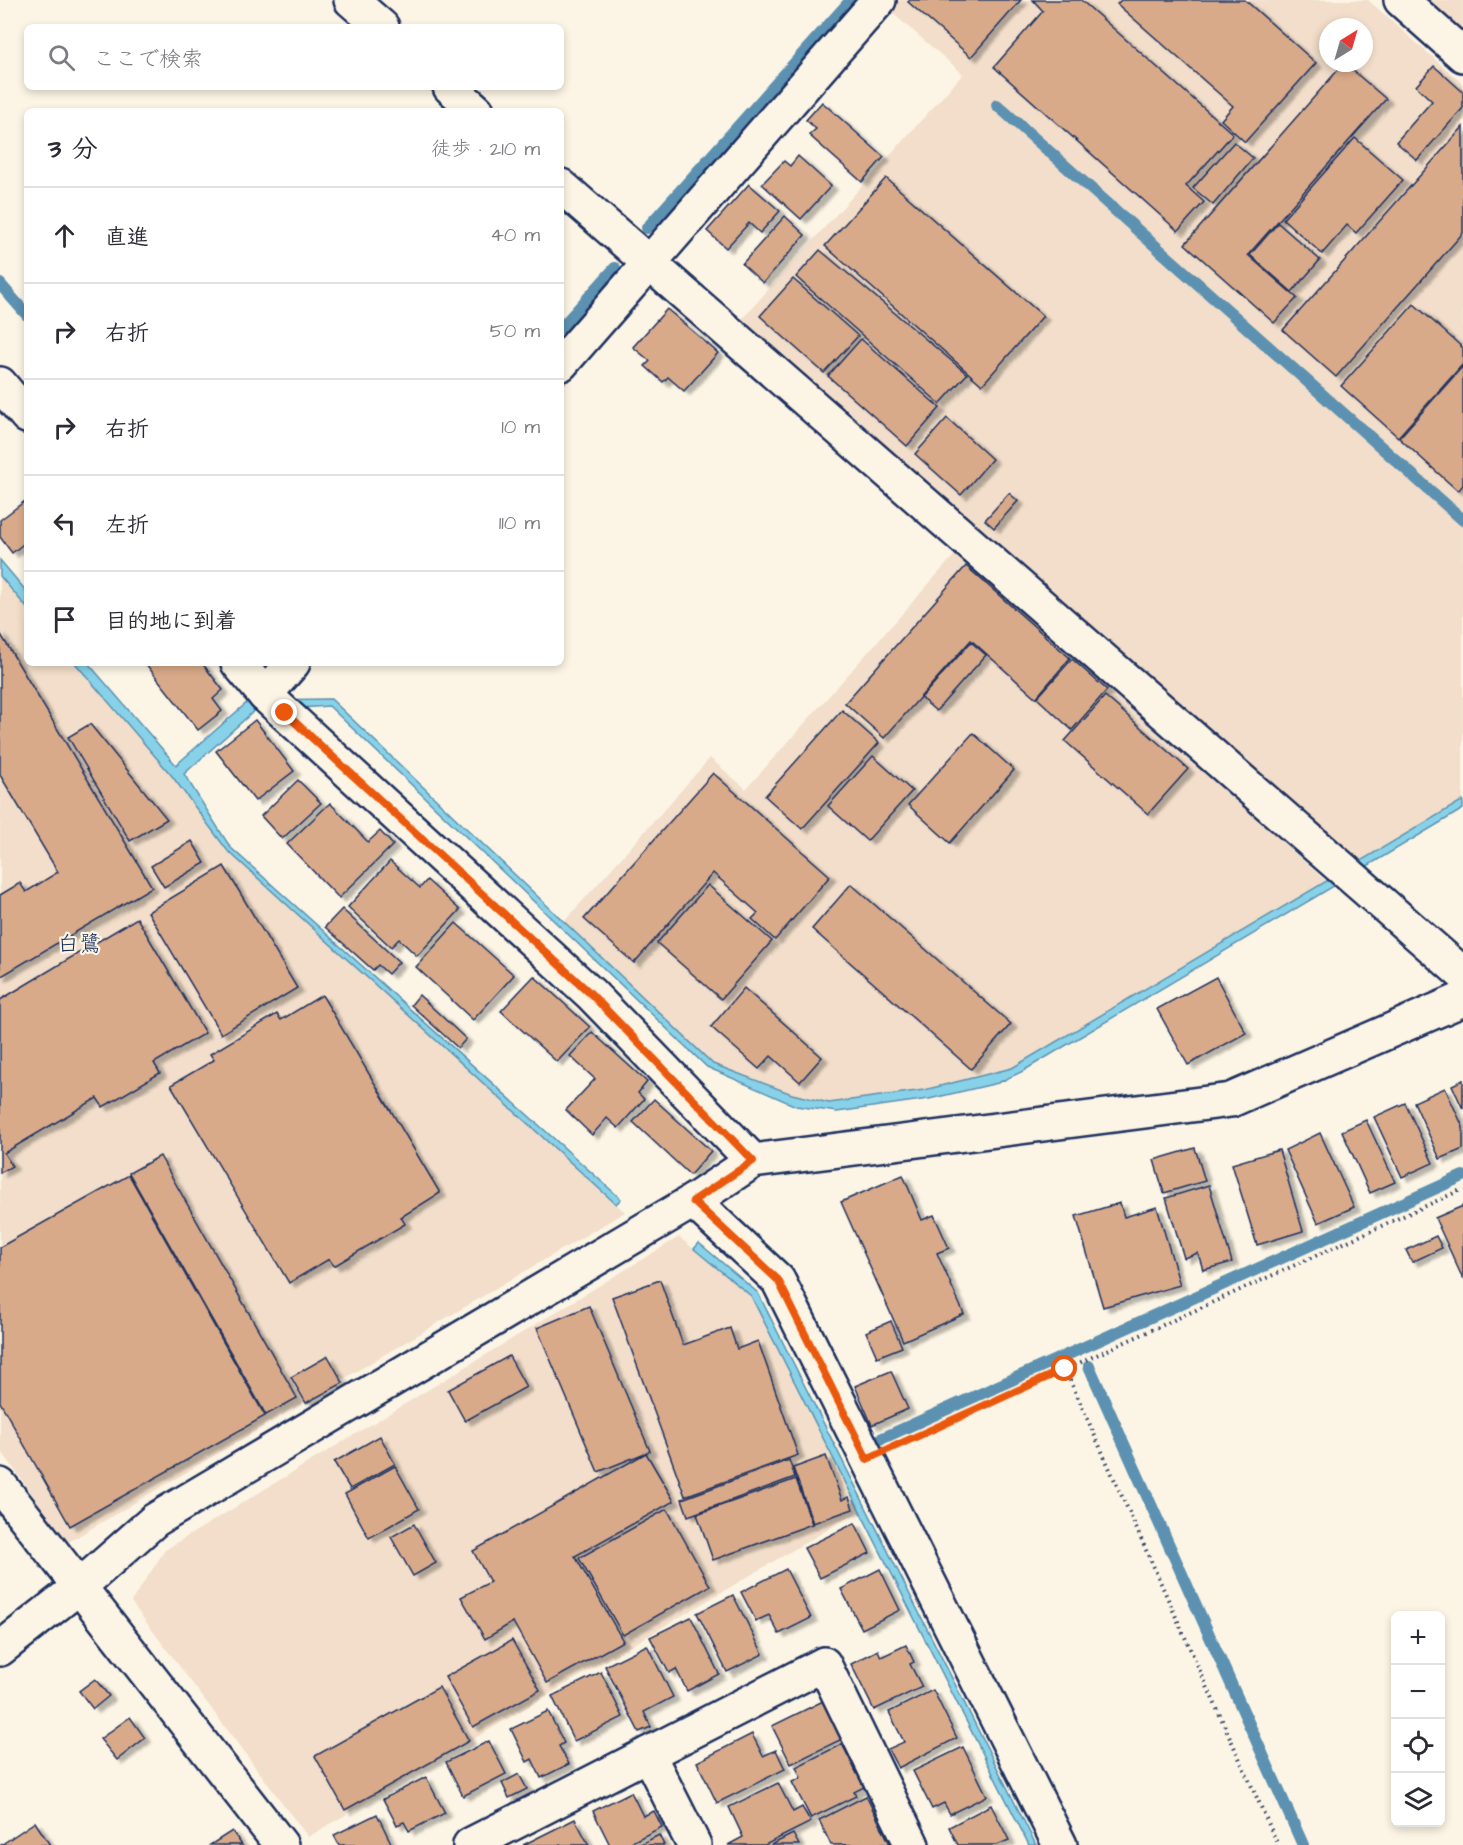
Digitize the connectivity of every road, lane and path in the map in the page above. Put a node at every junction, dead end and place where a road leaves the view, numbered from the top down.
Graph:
1 (351, 0) edge
2 (879, 0) edge
3 (1401, 0) edge
4 (379, 24) edge
5 (1463, 55) edge
6 (453, 90) edge
7 (474, 108) edge
8 (564, 189) edge
9 (650, 265) junction
10 (564, 361) edge
11 (0, 384) edge
12 (24, 412) edge
13 (241, 666) edge
14 (292, 666) edge
15 (275, 704) junction
16 (1463, 974) edge
17 (1463, 999) edge
18 (753, 1161) junction
19 (1463, 1189) edge
20 (693, 1201) junction
21 (1065, 1369) junction
22 (867, 1459) junction
23 (0, 1485) edge
24 (80, 1587) junction
25 (0, 1649) edge
26 (648, 1754) junction
27 (472, 1844) edge
28 (281, 1845) edge
29 (694, 1845) edge
30 (912, 1845) edge
31 (1060, 1845) edge
32 (1278, 1845) edge

1 - 4 street
2 - 9 street
3 - 5 street
6 - 7 street
8 - 9 street
9 - 10 street
9 - 16 street
11 - 12 street
13 - 15 street
14 - 15 street
15 - 18 street
17 - 18 street
18 - 20 street
19 - 21 path
20 - 22 street
20 - 24 street
21 - 22 path
21 - 32 path
22 - 31 street
23 - 24 street
24 - 25 street
24 - 28 street
26 - 27 street
26 - 29 street
26 - 30 street

